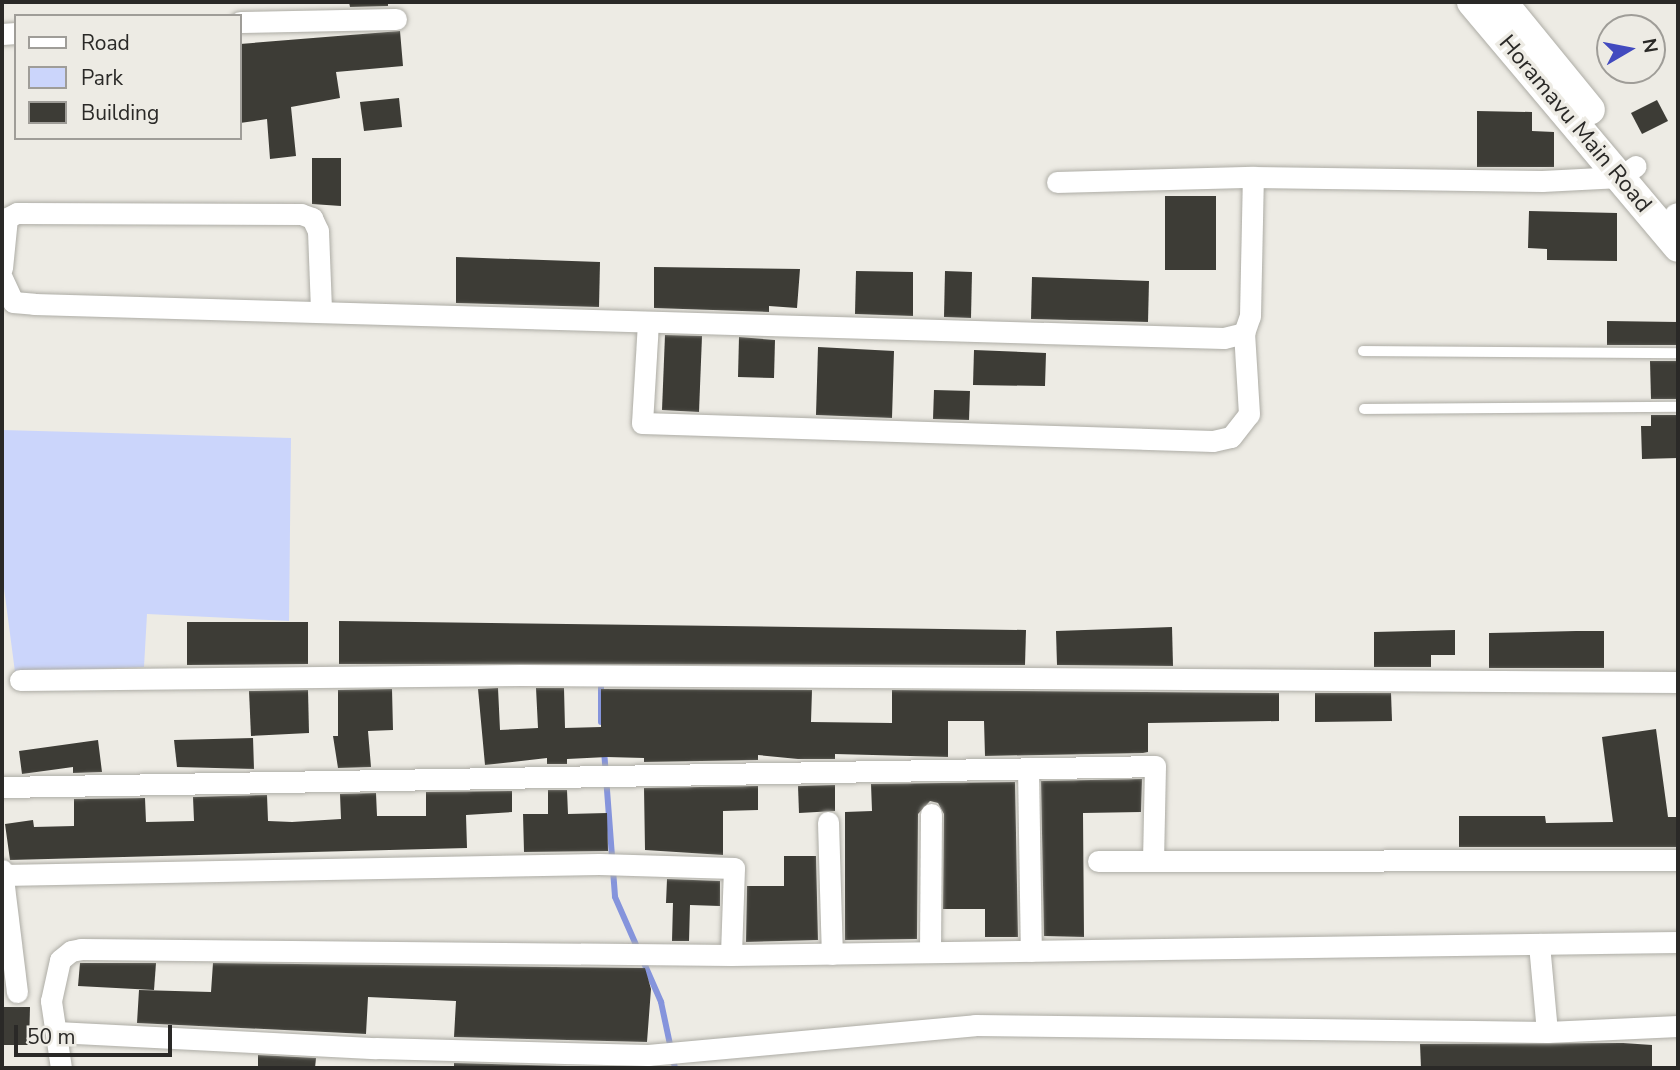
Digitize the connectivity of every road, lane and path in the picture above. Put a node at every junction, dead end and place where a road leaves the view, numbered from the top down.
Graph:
1 (1472, 2) edge
2 (1502, 2) edge
3 (396, 19) dead end
4 (242, 22) edge
5 (1628, 171) junction
6 (1253, 177) junction
7 (1057, 181) dead end
8 (1677, 215) edge
9 (1678, 247) edge
10 (2, 268) edge
11 (2, 278) edge
12 (321, 310) junction
13 (648, 322) junction
14 (1244, 333) junction
15 (1363, 351) dead end
16 (1678, 353) edge
17 (1678, 407) edge
18 (1364, 409) dead end
19 (20, 680) dead end
20 (1678, 682) edge
21 (1028, 768) junction
22 (2, 787) edge
23 (931, 814) dead end
24 (828, 822) dead end
25 (1153, 858) junction
26 (1678, 860) edge
27 (1098, 861) dead end
28 (2, 873) edge
29 (1678, 942) edge
30 (1539, 944) junction
31 (1031, 951) junction
32 (930, 952) junction
33 (832, 954) junction
34 (731, 955) junction
35 (9, 991) edge
36 (51, 1001) junction
37 (1678, 1026) edge
38 (56, 1032) junction
39 (1547, 1032) junction
40 (61, 1068) edge

1 - 5 main road, Horamavu Main Road
2 - 5 main road, Horamavu Main Road
3 - 4 street
5 - 6 street
5 - 8 main road, Horamavu Main Road
5 - 9 main road, Horamavu Main Road
6 - 7 street
6 - 14 street
10 - 12 street
11 - 12 street
12 - 13 street
13 - 14 street
13 - 14 street
15 - 16 lane
17 - 18 lane
19 - 20 street
21 - 22 street
21 - 25 street
21 - 31 street
23 - 32 street
24 - 33 street
25 - 26 street
25 - 27 street
28 - 34 street
28 - 35 street
29 - 30 street
30 - 31 street
30 - 39 street
31 - 32 street
32 - 33 street
33 - 34 street
34 - 36 street
35 - 36 street
36 - 38 street
37 - 39 street
38 - 39 street
38 - 40 street

